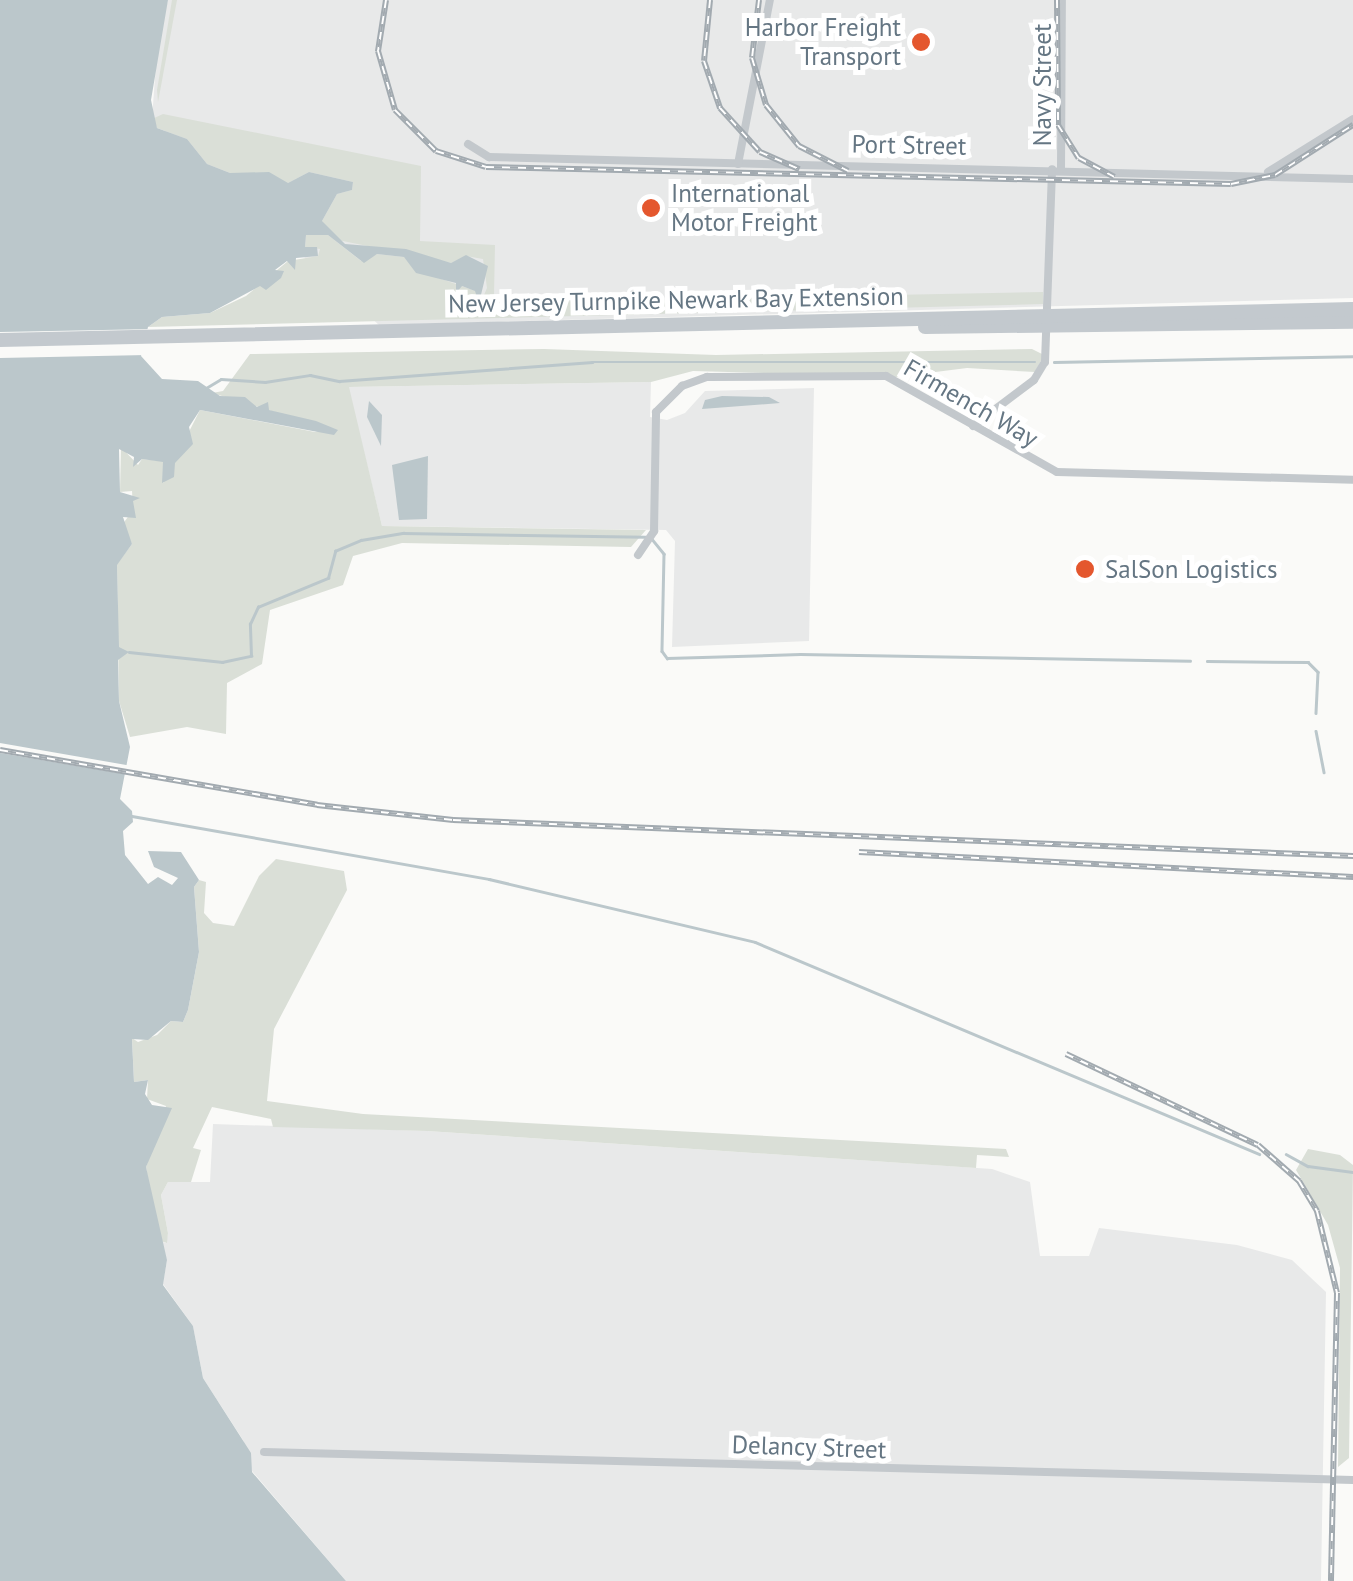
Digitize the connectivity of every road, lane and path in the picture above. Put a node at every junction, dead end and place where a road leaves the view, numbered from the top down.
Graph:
1 (770, 0) edge
2 (1062, 0) edge
3 (1353, 120) edge
4 (468, 144) dead end
5 (738, 164) junction
6 (1057, 169) junction
7 (1264, 174) junction
8 (1353, 179) edge
9 (1353, 309) edge
10 (1353, 322) edge
11 (0, 340) edge
12 (0, 349) edge
13 (973, 426) junction
14 (1353, 480) edge
15 (638, 555) dead end
16 (264, 1452) dead end
17 (1353, 1480) edge

1 - 5 street
2 - 6 street, Navy Street
3 - 7 street
4 - 5 street, Port Street
5 - 6 street, Port Street
6 - 7 street, Port Street
6 - 13 street, Navy Street
7 - 8 street, Port Street
9 - 11 highway, New Jersey Turnpike Newark Bay Extension
10 - 12 highway, New Jersey Turnpike Newark Bay Extension
13 - 14 street, Firmench Way
13 - 15 street, Firmench Way
16 - 17 street, Delancy Street

